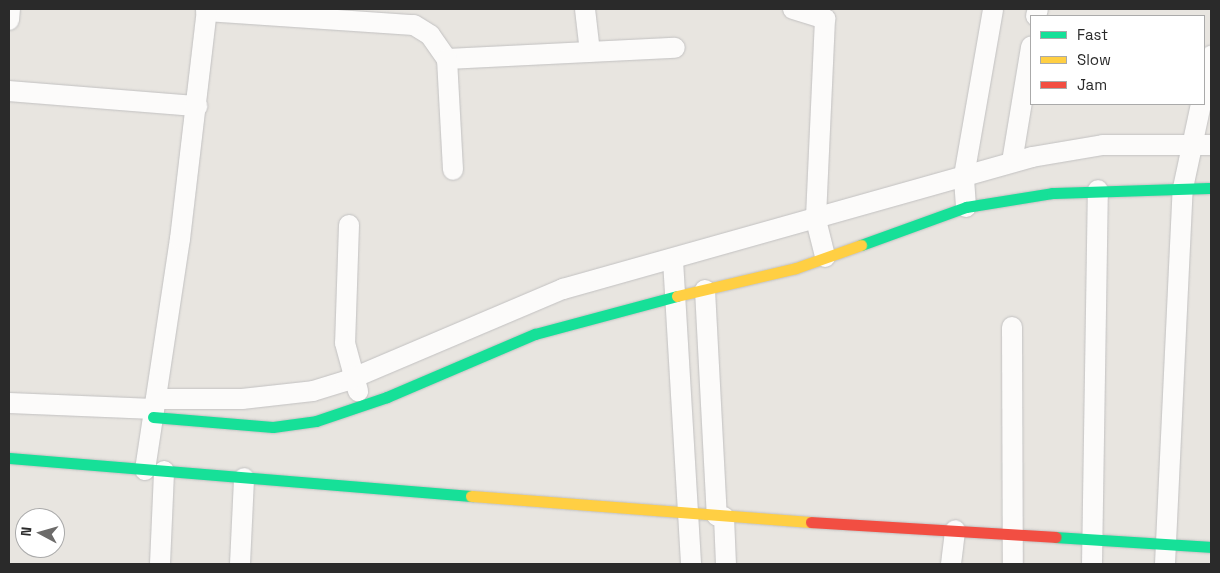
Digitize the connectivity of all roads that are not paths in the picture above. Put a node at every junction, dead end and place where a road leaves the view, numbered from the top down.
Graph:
1 (10, 9) edge
2 (586, 9) edge
3 (794, 9) edge
4 (993, 9) edge
5 (206, 10) edge
6 (9, 20) edge
7 (675, 48) dead end
8 (590, 52) junction
9 (1030, 53) edge
10 (1211, 56) edge
11 (447, 59) junction
12 (1205, 87) edge
13 (9, 90) edge
14 (1201, 105) edge
15 (197, 106) junction
16 (1202, 145) edge
17 (1012, 162) junction
18 (453, 170) dead end
19 (964, 176) junction
20 (1183, 188) junction
21 (1211, 188) edge
22 (1098, 190) junction
23 (966, 207) junction
24 (816, 220) junction
25 (349, 225) dead end
26 (825, 257) junction
27 (673, 260) junction
28 (705, 290) junction
29 (677, 296) junction
30 (1012, 327) dead end
31 (354, 378) junction
32 (9, 404) edge
33 (363, 405) junction
34 (155, 408) junction
35 (9, 458) edge
36 (155, 471) junction
37 (244, 478) junction
38 (690, 513) junction
39 (721, 516) junction
40 (955, 530) junction
41 (1016, 533) junction
42 (1095, 538) junction
43 (1168, 544) junction
44 (1211, 547) edge
45 (160, 564) edge
46 (240, 564) edge
47 (691, 564) edge
48 (726, 564) edge
49 (951, 564) edge
50 (1013, 564) edge
51 (1092, 564) edge
52 (1165, 564) edge

1 - 6 street
2 - 8 street
3 - 24 street
4 - 19 street
5 - 11 street
5 - 15 street
7 - 8 street
8 - 11 street
9 - 17 street
10 - 12 street
11 - 18 street
13 - 15 street
14 - 16 street
15 - 34 street
16 - 17 street
16 - 20 street
17 - 19 street
19 - 23 street
19 - 24 street
20 - 21 main road
20 - 22 main road
20 - 43 street
22 - 23 main road
22 - 42 street
23 - 26 main road
24 - 26 street
24 - 27 street
25 - 31 street
26 - 28 main road
27 - 29 street
27 - 31 street
28 - 29 main road
28 - 39 street
29 - 33 main road
29 - 38 street
30 - 41 street
31 - 33 street
31 - 34 street
32 - 34 street
33 - 34 main road
34 - 36 street
35 - 36 main road
36 - 37 main road
36 - 45 street
37 - 38 main road
37 - 46 street
38 - 39 main road
38 - 47 street
39 - 40 main road
39 - 48 street
40 - 41 main road
40 - 49 street
41 - 42 main road
41 - 50 street
42 - 43 main road
42 - 51 street
43 - 44 main road
43 - 52 street

